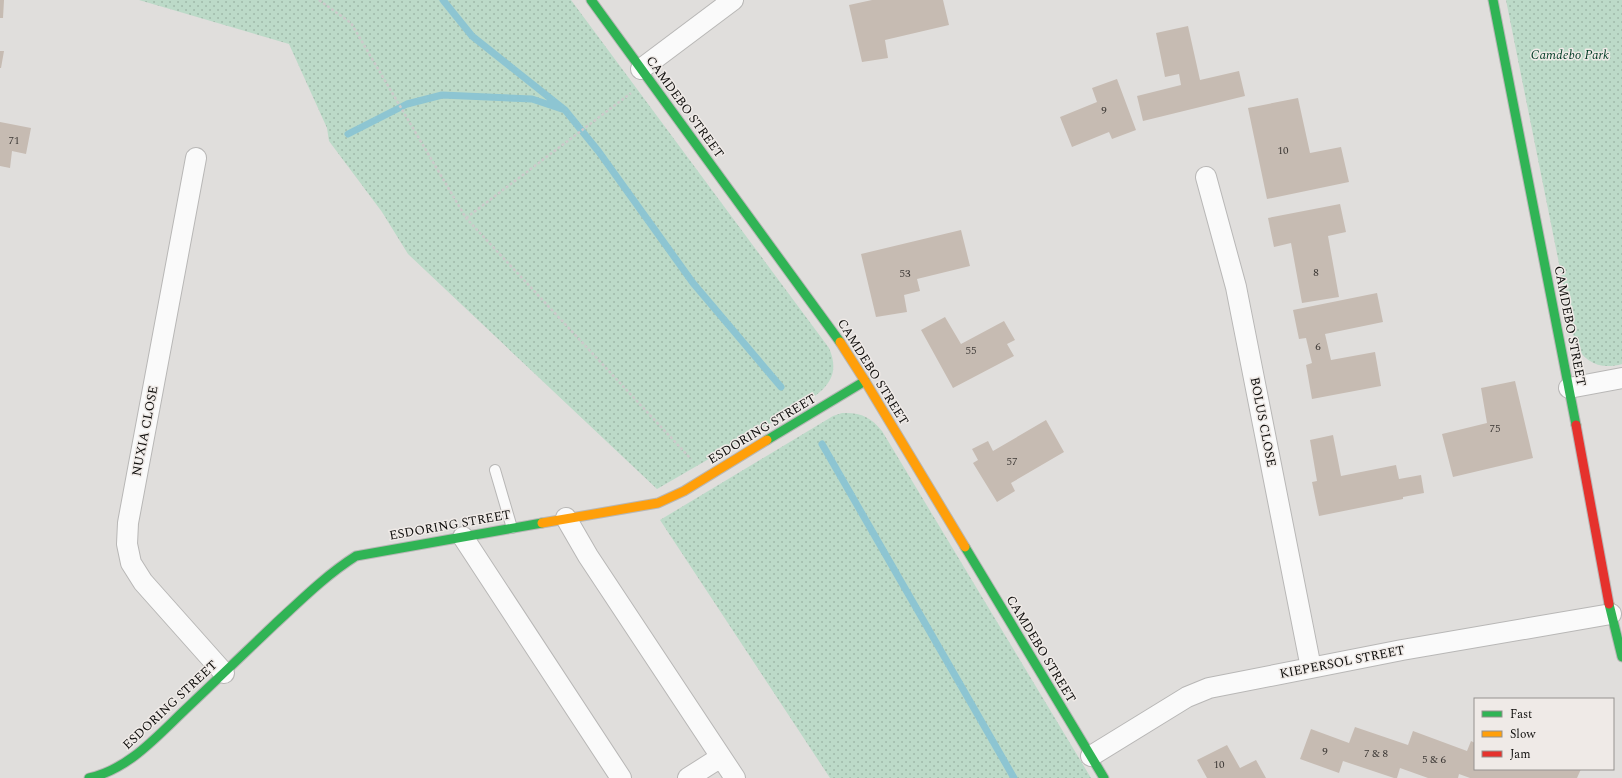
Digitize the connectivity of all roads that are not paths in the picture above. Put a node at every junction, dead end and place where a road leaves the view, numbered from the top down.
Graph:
1 (590, 0) edge
2 (733, 0) edge
3 (1493, 0) edge
4 (645, 74) junction
5 (196, 158) dead end
6 (1206, 177) dead end
7 (1622, 378) edge
8 (864, 381) junction
9 (1570, 388) junction
10 (495, 470) dead end
11 (566, 518) junction
12 (512, 528) junction
13 (463, 537) junction
14 (1611, 614) junction
15 (1622, 657) edge
16 (1311, 668) junction
17 (224, 673) junction
18 (1091, 756) junction
19 (721, 757) junction
20 (95, 777) edge
21 (621, 778) edge
22 (688, 778) edge
23 (735, 778) edge
24 (1104, 778) edge

1 - 4 street, CAMDEBO STREET
2 - 4 street
3 - 9 street, CAMDEBO STREET
4 - 8 street, CAMDEBO STREET
5 - 17 street, NUXIA CLOSE
6 - 16 street, BOLUS CLOSE
7 - 9 street
8 - 11 street, ESDORING STREET
8 - 18 street, CAMDEBO STREET
9 - 14 street, CAMDEBO STREET
10 - 12 lane
11 - 12 street, ESDORING STREET
11 - 19 street
12 - 13 street, ESDORING STREET
13 - 17 street, ESDORING STREET
13 - 21 street
14 - 15 street, CAMDEBO STREET
14 - 16 street, KIEPERSOL STREET
16 - 18 street, KIEPERSOL STREET
17 - 20 street, ESDORING STREET
18 - 24 street, CAMDEBO STREET
19 - 22 street
19 - 23 street

